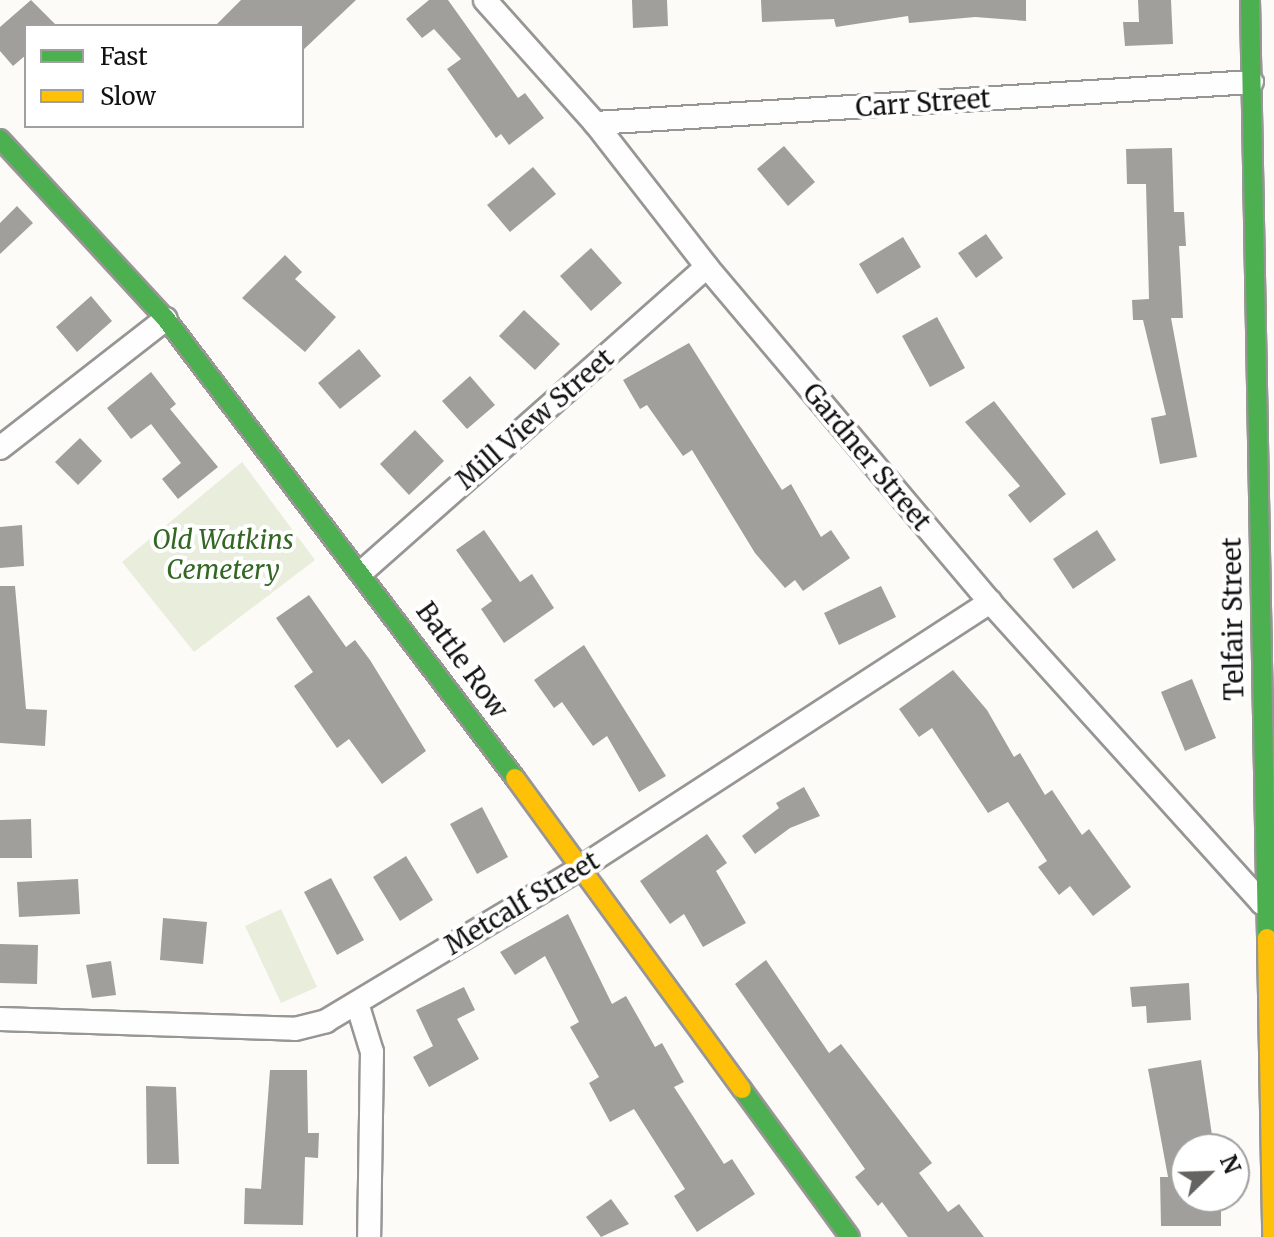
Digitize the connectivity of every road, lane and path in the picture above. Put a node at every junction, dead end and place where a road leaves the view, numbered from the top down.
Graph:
1 (485, 0) edge
2 (1250, 0) edge
3 (1252, 82) junction
4 (595, 123) junction
5 (0, 139) edge
6 (707, 267) junction
7 (166, 319) junction
8 (0, 448) edge
9 (363, 571) junction
10 (990, 602) junction
11 (582, 867) junction
12 (1268, 903) edge
13 (357, 1003) junction
14 (0, 1019) edge
15 (369, 1237) edge
16 (850, 1237) edge
17 (1272, 1237) edge

1 - 4 street, Gardner Street
2 - 3 street, Telfair Street
3 - 4 street, Carr Street
3 - 12 street, Telfair Street
4 - 6 street, Gardner Street
5 - 7 street, Battle Row
6 - 9 street, Mill View Street
6 - 10 street, Gardner Street
7 - 8 street
7 - 9 street, Battle Row
9 - 11 street, Battle Row
10 - 11 street, Metcalf Street
10 - 12 street, Gardner Street
11 - 13 street, Metcalf Street
11 - 16 street, Battle Row
12 - 17 street, Telfair Street
13 - 14 street, Metcalf Street
13 - 15 street

